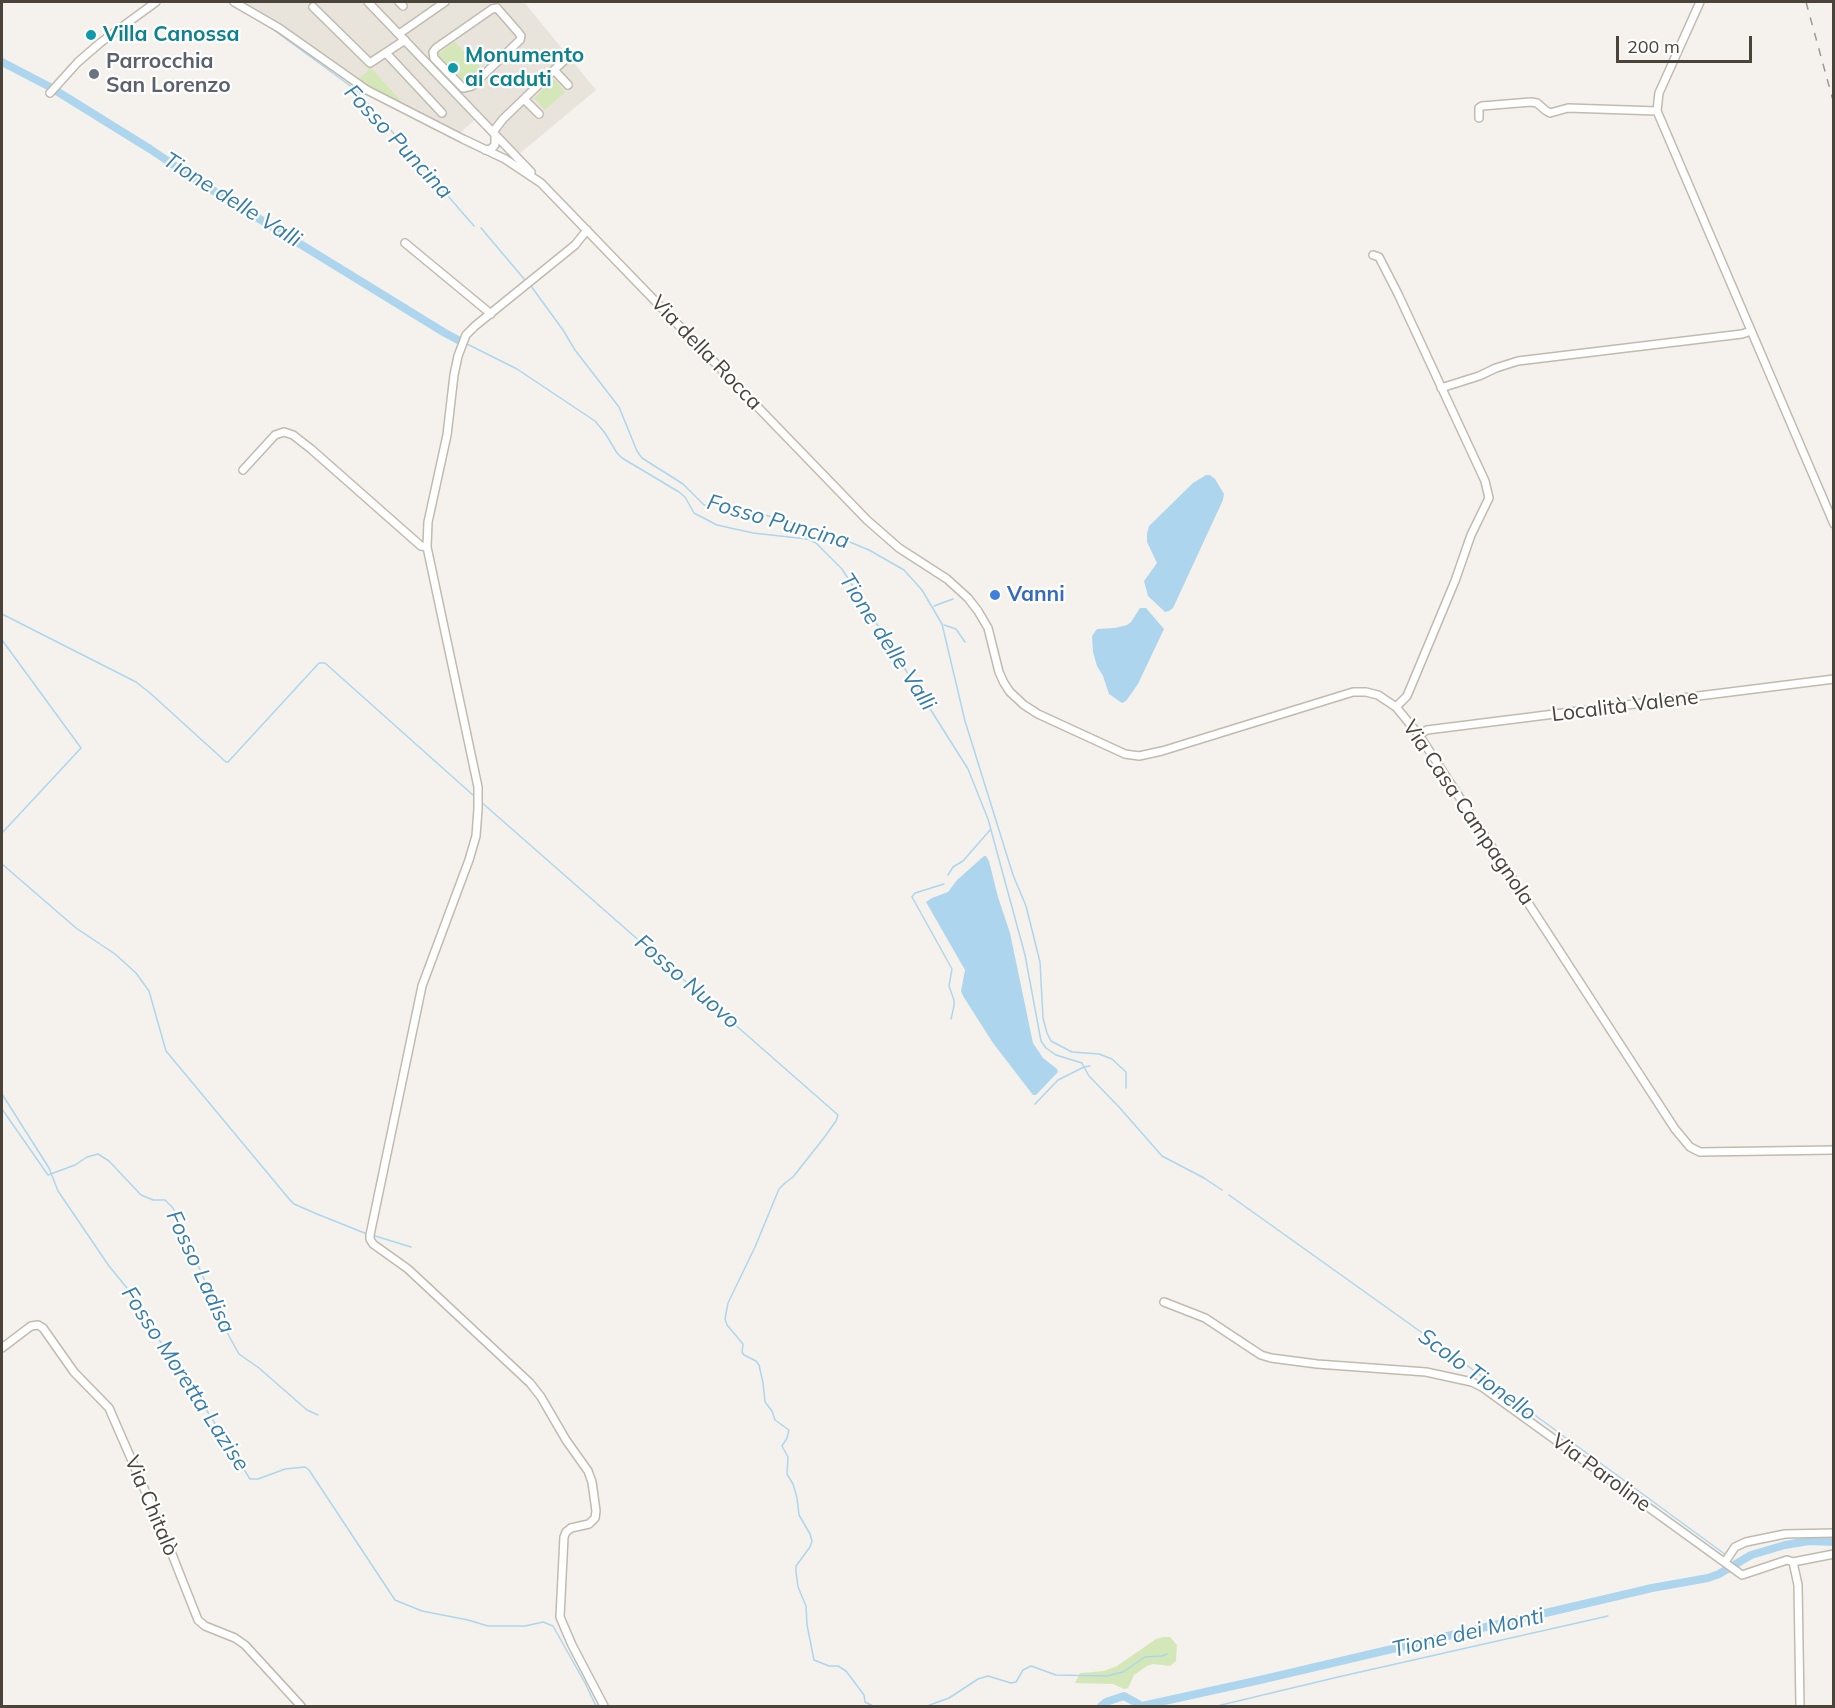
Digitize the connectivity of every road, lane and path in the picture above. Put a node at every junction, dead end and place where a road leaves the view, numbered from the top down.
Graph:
1 (156, 2) edge
2 (234, 2) edge
3 (368, 2) edge
4 (445, 2) edge
5 (1701, 2) edge
6 (313, 7) dead end
7 (402, 37) junction
8 (386, 54) junction
9 (568, 57) dead end
10 (554, 70) junction
11 (446, 77) junction
12 (568, 85) dead end
13 (53, 90) dead end
14 (524, 99) junction
15 (1657, 111) junction
16 (442, 113) dead end
17 (539, 114) dead end
18 (1479, 118) dead end
19 (492, 131) junction
20 (506, 146) junction
21 (485, 150) junction
22 (504, 159) junction
23 (536, 178) junction
24 (587, 230) junction
25 (405, 243) dead end
26 (1373, 255) dead end
27 (491, 314) junction
28 (1751, 331) junction
29 (1441, 388) junction
30 (243, 470) dead end
31 (1833, 524) edge
32 (428, 547) junction
33 (1833, 679) edge
34 (1396, 707) junction
35 (1419, 735) junction
36 (1125, 753) joint
37 (1833, 1150) edge
38 (1164, 1302) dead end
39 (2, 1348) edge
40 (1833, 1533) edge
41 (1833, 1554) edge
42 (1725, 1562) junction
43 (1793, 1562) junction
44 (301, 1707) edge
45 (604, 1707) edge
46 (1800, 1707) edge

1 - 13 street
2 - 21 street, Via della Rocca
3 - 7 street
4 - 7 street
5 - 15 street
6 - 8 street
7 - 8 street
7 - 11 street
8 - 16 street
9 - 10 street
10 - 12 street
10 - 14 street
11 - 11 street
11 - 19 street
14 - 17 street
14 - 19 street
15 - 18 street
15 - 28 street
19 - 20 street
19 - 21 street
19 - 22 street
20 - 22 street
20 - 23 street
21 - 22 street, Via della Rocca
22 - 23 street, Via della Rocca
23 - 24 street, Via della Rocca
24 - 27 street
24 - 36 street, Via della Rocca
25 - 27 street
26 - 29 street
27 - 32 street
28 - 29 street
28 - 31 street
29 - 34 street
30 - 32 street
32 - 45 street
33 - 35 street, Località Valene
34 - 35 street, Via Casa Campagnola
34 - 36 street, Via Casa Campagnola
35 - 37 street, Via Casa Campagnola
38 - 42 street, Via Paroline
39 - 44 street, Via Chitalò
40 - 42 street
41 - 43 street
42 - 43 street, Via Paroline
43 - 46 street

